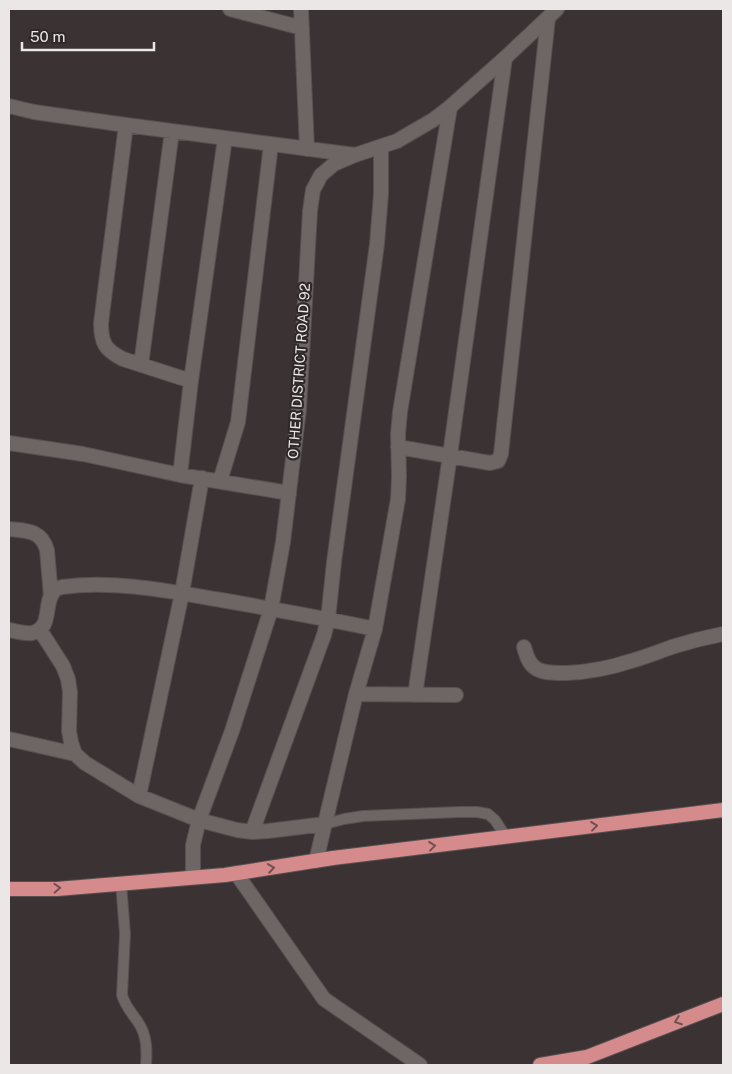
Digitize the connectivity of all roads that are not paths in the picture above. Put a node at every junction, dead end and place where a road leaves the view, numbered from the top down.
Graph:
1 (230, 9) edge
2 (301, 9) edge
3 (553, 13) edge
4 (302, 28) junction
5 (505, 58) junction
6 (9, 106) edge
7 (450, 107) junction
8 (126, 125) junction
9 (172, 131) junction
10 (225, 138) junction
11 (271, 144) junction
12 (381, 147) junction
13 (308, 149) junction
14 (355, 155) junction
15 (142, 365) junction
16 (191, 381) junction
17 (9, 443) edge
18 (398, 447) junction
19 (450, 455) junction
20 (180, 475) junction
21 (202, 478) junction
22 (220, 481) junction
23 (288, 493) junction
24 (9, 529) edge
25 (182, 593) junction
26 (51, 596) junction
27 (271, 608) junction
28 (328, 619) junction
29 (375, 629) junction
30 (9, 630) edge
31 (40, 630) junction
32 (723, 634) edge
33 (524, 647) dead end
34 (356, 694) junction
35 (414, 695) junction
36 (456, 695) dead end
37 (9, 739) edge
38 (75, 754) junction
39 (139, 796) junction
40 (723, 810) edge
41 (199, 820) junction
42 (325, 824) junction
43 (252, 832) junction
44 (506, 837) junction
45 (316, 861) junction
46 (236, 873) junction
47 (193, 878) junction
48 (121, 884) junction
49 (9, 889) edge
50 (723, 1004) edge
51 (146, 1065) edge
52 (420, 1065) edge
53 (540, 1065) edge

1 - 4 street
2 - 4 street
3 - 5 street, OTHER DISTRICT ROAD 92
3 - 19 street
4 - 13 street
5 - 7 street, OTHER DISTRICT ROAD 92
5 - 19 street
6 - 8 street
7 - 12 street, OTHER DISTRICT ROAD 92
7 - 18 street
8 - 9 street
8 - 15 street
9 - 10 street
9 - 15 street
10 - 11 street
10 - 16 street
11 - 13 street
11 - 22 street
12 - 14 street, OTHER DISTRICT ROAD 92
12 - 28 street
13 - 14 street
14 - 23 street, OTHER DISTRICT ROAD 92
15 - 16 street
16 - 20 street
17 - 20 street
18 - 19 street
18 - 29 street
19 - 35 street
20 - 21 street
21 - 22 street
21 - 25 street
22 - 23 street
23 - 27 street, OTHER DISTRICT ROAD 92
24 - 26 street
25 - 26 street
25 - 27 street
25 - 39 street
26 - 31 street
27 - 28 street
27 - 41 street, OTHER DISTRICT ROAD 92
28 - 29 street
28 - 43 street
29 - 34 street
30 - 31 street
31 - 38 street
32 - 33 street
34 - 35 street
34 - 42 street
35 - 36 street
37 - 38 street
38 - 39 street
39 - 41 street
44 -> 40 highway
41 - 43 street
41 - 47 street, OTHER DISTRICT ROAD 92
42 - 43 street
42 - 44 lane
42 - 45 street
45 -> 44 highway
46 -> 45 highway
46 - 47 highway
46 - 52 street
47 - 48 highway
49 -> 48 highway
48 - 51 lane
50 -> 53 highway

